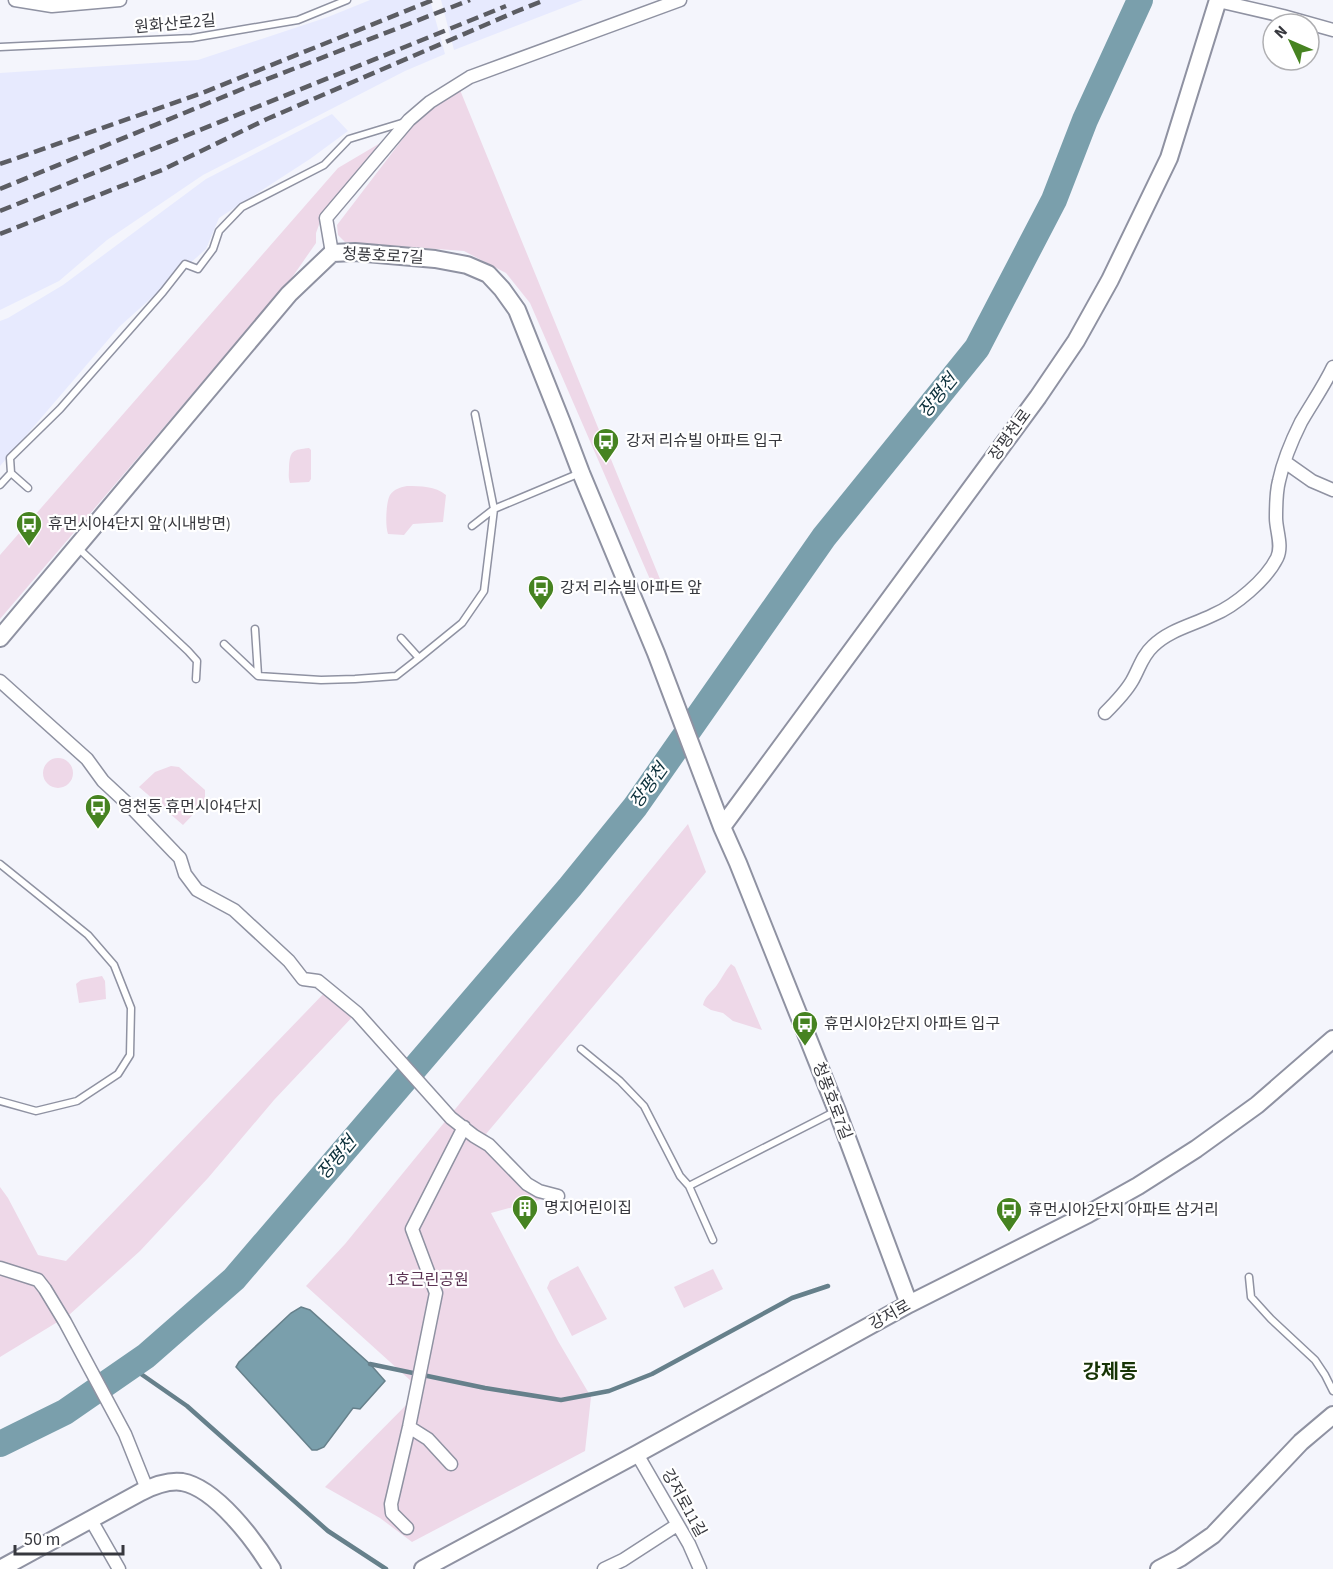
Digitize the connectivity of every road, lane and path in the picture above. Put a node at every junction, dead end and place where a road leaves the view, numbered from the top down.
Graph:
1 (15, 0) edge
2 (120, 0) edge
3 (347, 0) edge
4 (680, 0) edge
5 (1218, 0) edge
6 (85, 2) edge
7 (1333, 30) edge
8 (0, 46) edge
9 (410, 120) junction
10 (332, 254) junction
11 (1333, 367) edge
12 (476, 414) dead end
13 (1285, 462) junction
14 (11, 473) junction
15 (581, 473) junction
16 (0, 485) edge
17 (28, 488) dead end
18 (1333, 490) edge
19 (494, 509) junction
20 (472, 526) dead end
21 (77, 547) junction
22 (255, 629) dead end
23 (0, 638) edge
24 (401, 638) dead end
25 (224, 644) dead end
26 (419, 658) junction
27 (258, 676) junction
28 (196, 679) dead end
29 (0, 681) edge
30 (1105, 713) dead end
31 (722, 827) junction
32 (0, 864) edge
33 (1333, 1040) edge
34 (581, 1049) dead end
35 (0, 1101) edge
36 (837, 1111) junction
37 (464, 1127) junction
38 (689, 1186) junction
39 (558, 1196) dead end
40 (713, 1240) dead end
41 (0, 1268) edge
42 (1249, 1277) dead end
43 (909, 1304) junction
44 (1333, 1390) edge
45 (1333, 1415) edge
46 (409, 1427) junction
47 (637, 1454) junction
48 (451, 1464) dead end
49 (147, 1489) junction
50 (91, 1520) junction
51 (677, 1525) junction
52 (407, 1528) dead end
53 (625, 1564) edge
54 (426, 1567) edge
55 (0, 1569) edge
56 (119, 1569) edge
57 (272, 1569) edge
58 (604, 1569) edge
59 (700, 1569) edge
60 (1159, 1569) edge

1 - 6 street
2 - 6 street
3 - 8 lane, 원화산로2길
4 - 9 street
5 - 7 street
5 - 31 street, 장평천로
9 - 10 street
9 - 14 lane
10 - 15 street, 청풍호로7길
10 - 21 street, 청풍호로7길
11 - 13 street
12 - 19 lane
13 - 18 street
13 - 30 street
14 - 16 lane
14 - 17 lane
15 - 19 lane
15 - 31 street, 청풍호로7길
19 - 20 lane
19 - 26 lane
21 - 23 street, 청풍호로7길
21 - 28 lane
22 - 27 lane
24 - 26 lane
25 - 27 lane
26 - 27 lane
29 - 37 street
31 - 36 street, 청풍호로7길
32 - 35 lane
33 - 43 street, 강저로
34 - 38 lane
36 - 38 lane
36 - 43 street, 청풍호로7길
37 - 39 street
37 - 46 street
38 - 40 lane
41 - 49 street
42 - 44 lane
43 - 47 street, 강저로
45 - 60 street
46 - 48 street
46 - 52 street
47 - 51 street, 강저로11길
47 - 54 street, 강저로
49 - 50 street
49 - 57 street
50 - 55 street
50 - 56 street
51 - 53 street
51 - 59 street, 강저로11길
53 - 58 street

